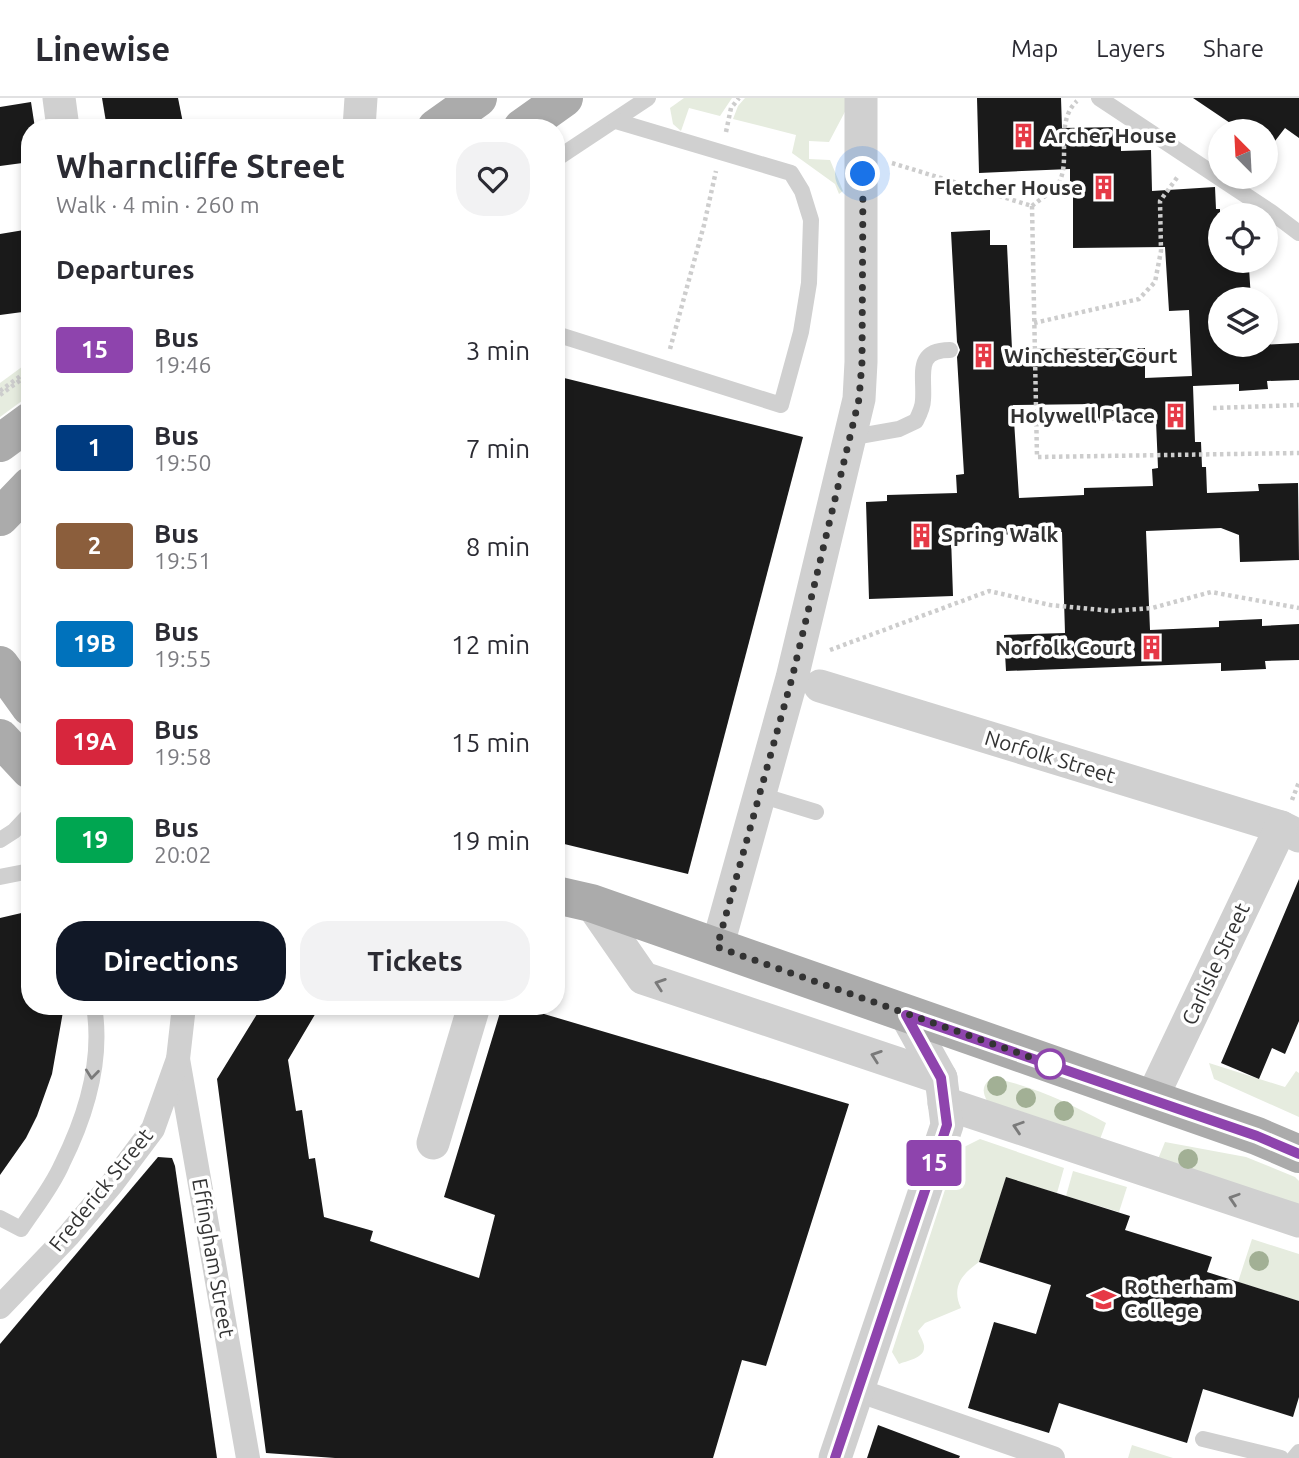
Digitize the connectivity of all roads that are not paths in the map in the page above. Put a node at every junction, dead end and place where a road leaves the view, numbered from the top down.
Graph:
1 (59, 98) edge
2 (361, 98) edge
3 (478, 98) edge
4 (564, 98) edge
5 (648, 98) edge
6 (862, 98) edge
7 (1099, 98) edge
8 (62, 119) edge
9 (360, 119) edge
10 (449, 119) edge
11 (535, 119) edge
12 (615, 121) junction
13 (565, 153) edge
14 (1299, 233) edge
15 (565, 337) edge
16 (950, 350) dead end
17 (21, 428) edge
18 (848, 438) junction
19 (0, 443) edge
20 (21, 475) edge
21 (0, 491) edge
22 (21, 495) edge
23 (0, 517) edge
24 (820, 686) dead end
25 (0, 738) edge
26 (21, 760) edge
27 (760, 795) junction
28 (816, 812) dead end
29 (21, 824) edge
30 (1290, 831) edge
31 (0, 840) edge
32 (21, 873) edge
33 (0, 877) edge
34 (574, 899) edge
35 (717, 947) junction
36 (96, 1015) edge
37 (183, 1015) edge
38 (471, 1015) edge
39 (906, 1015) junction
40 (178, 1059) junction
41 (942, 1090) junction
42 (1151, 1100) junction
43 (433, 1143) dead end
44 (1299, 1154) edge
45 (0, 1218) edge
46 (1299, 1221) edge
47 (0, 1307) edge
48 (857, 1390) junction
49 (1203, 1439) dead end
50 (1299, 1452) edge
51 (248, 1458) edge
52 (835, 1458) edge
53 (1054, 1458) edge
54 (1281, 1458) edge
55 (1294, 1458) edge

1 - 8 street
2 - 9 street
3 - 10 main road
4 - 11 main road
5 - 12 lane
6 - 18 street
7 - 14 lane
12 - 13 lane
12 - 15 lane
16 - 18 lane
17 - 19 main road
18 - 27 street
20 - 21 main road
22 - 23 main road
24 - 30 street, Norfolk Street
25 - 26 main road
27 - 28 lane
27 - 35 street
29 - 31 lane
30 - 42 street, Carlisle Street
32 - 33 lane
34 - 35 main road
41 -> 34 street
35 - 39 main road
36 -> 45 lane
37 - 40 street
38 - 43 street
39 - 41 street
39 - 42 main road
40 - 47 street, Frederick Street
40 - 51 street, Effingham Street
46 -> 41 street
41 - 48 street
42 - 44 main road
48 - 52 street
48 - 53 street
49 - 54 lane
50 - 55 lane

